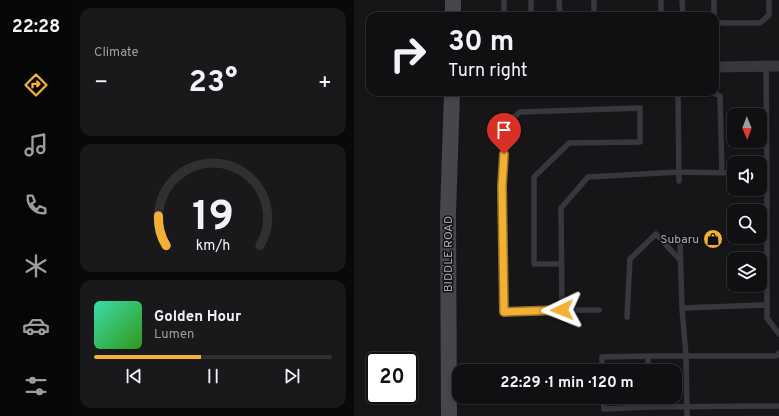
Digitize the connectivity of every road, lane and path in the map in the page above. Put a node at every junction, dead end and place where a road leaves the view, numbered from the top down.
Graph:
1 (453, 0) edge
2 (504, 0) edge
3 (531, 0) edge
4 (559, 0) edge
5 (594, 0) edge
6 (661, 0) edge
7 (682, 0) edge
8 (714, 0) edge
9 (769, 0) edge
10 (453, 12) edge
11 (504, 12) edge
12 (532, 12) edge
13 (560, 12) edge
14 (594, 12) edge
15 (661, 12) edge
16 (683, 12) edge
17 (714, 12) edge
18 (719, 23) edge
19 (766, 66) junction
20 (779, 66) edge
21 (719, 67) edge
22 (452, 96) edge
23 (678, 96) edge
24 (719, 96) edge
25 (767, 156) edge
26 (679, 172) junction
27 (722, 173) junction
28 (727, 173) edge
29 (679, 181) dead end
30 (767, 196) edge
31 (680, 242) dead end
32 (680, 260) junction
33 (562, 264) junction
34 (767, 305) junction
35 (682, 308) junction
36 (562, 310) junction
37 (599, 310) dead end
38 (626, 317) dead end
39 (779, 334) edge
40 (779, 353) edge
41 (648, 356) junction
42 (686, 356) junction
43 (602, 364) edge
44 (648, 364) edge
45 (604, 404) edge
46 (649, 404) edge
47 (686, 406) junction
48 (779, 406) edge
49 (649, 407) junction
50 (449, 416) edge
51 (687, 416) edge

1 - 10 main road
2 - 11 lane
3 - 12 lane
4 - 13 lane
5 - 14 lane
6 - 15 lane
7 - 16 lane
8 - 17 lane
9 - 18 lane
19 - 20 street
19 - 21 street
19 - 25 lane
22 - 50 main road, BIDDLE ROAD
23 - 26 lane
24 - 27 lane
26 - 27 lane
26 - 29 lane
26 - 33 lane
27 - 28 lane
30 - 34 lane
31 - 32 lane
32 - 35 lane
32 - 38 lane
33 - 36 lane
33 - 36 lane
34 - 35 lane
34 - 39 lane
35 - 42 lane
36 - 37 lane
40 - 42 lane
41 - 42 lane
41 - 43 lane
41 - 44 lane
42 - 47 lane
45 - 49 lane
46 - 49 lane
47 - 48 lane
47 - 49 lane
47 - 51 lane

